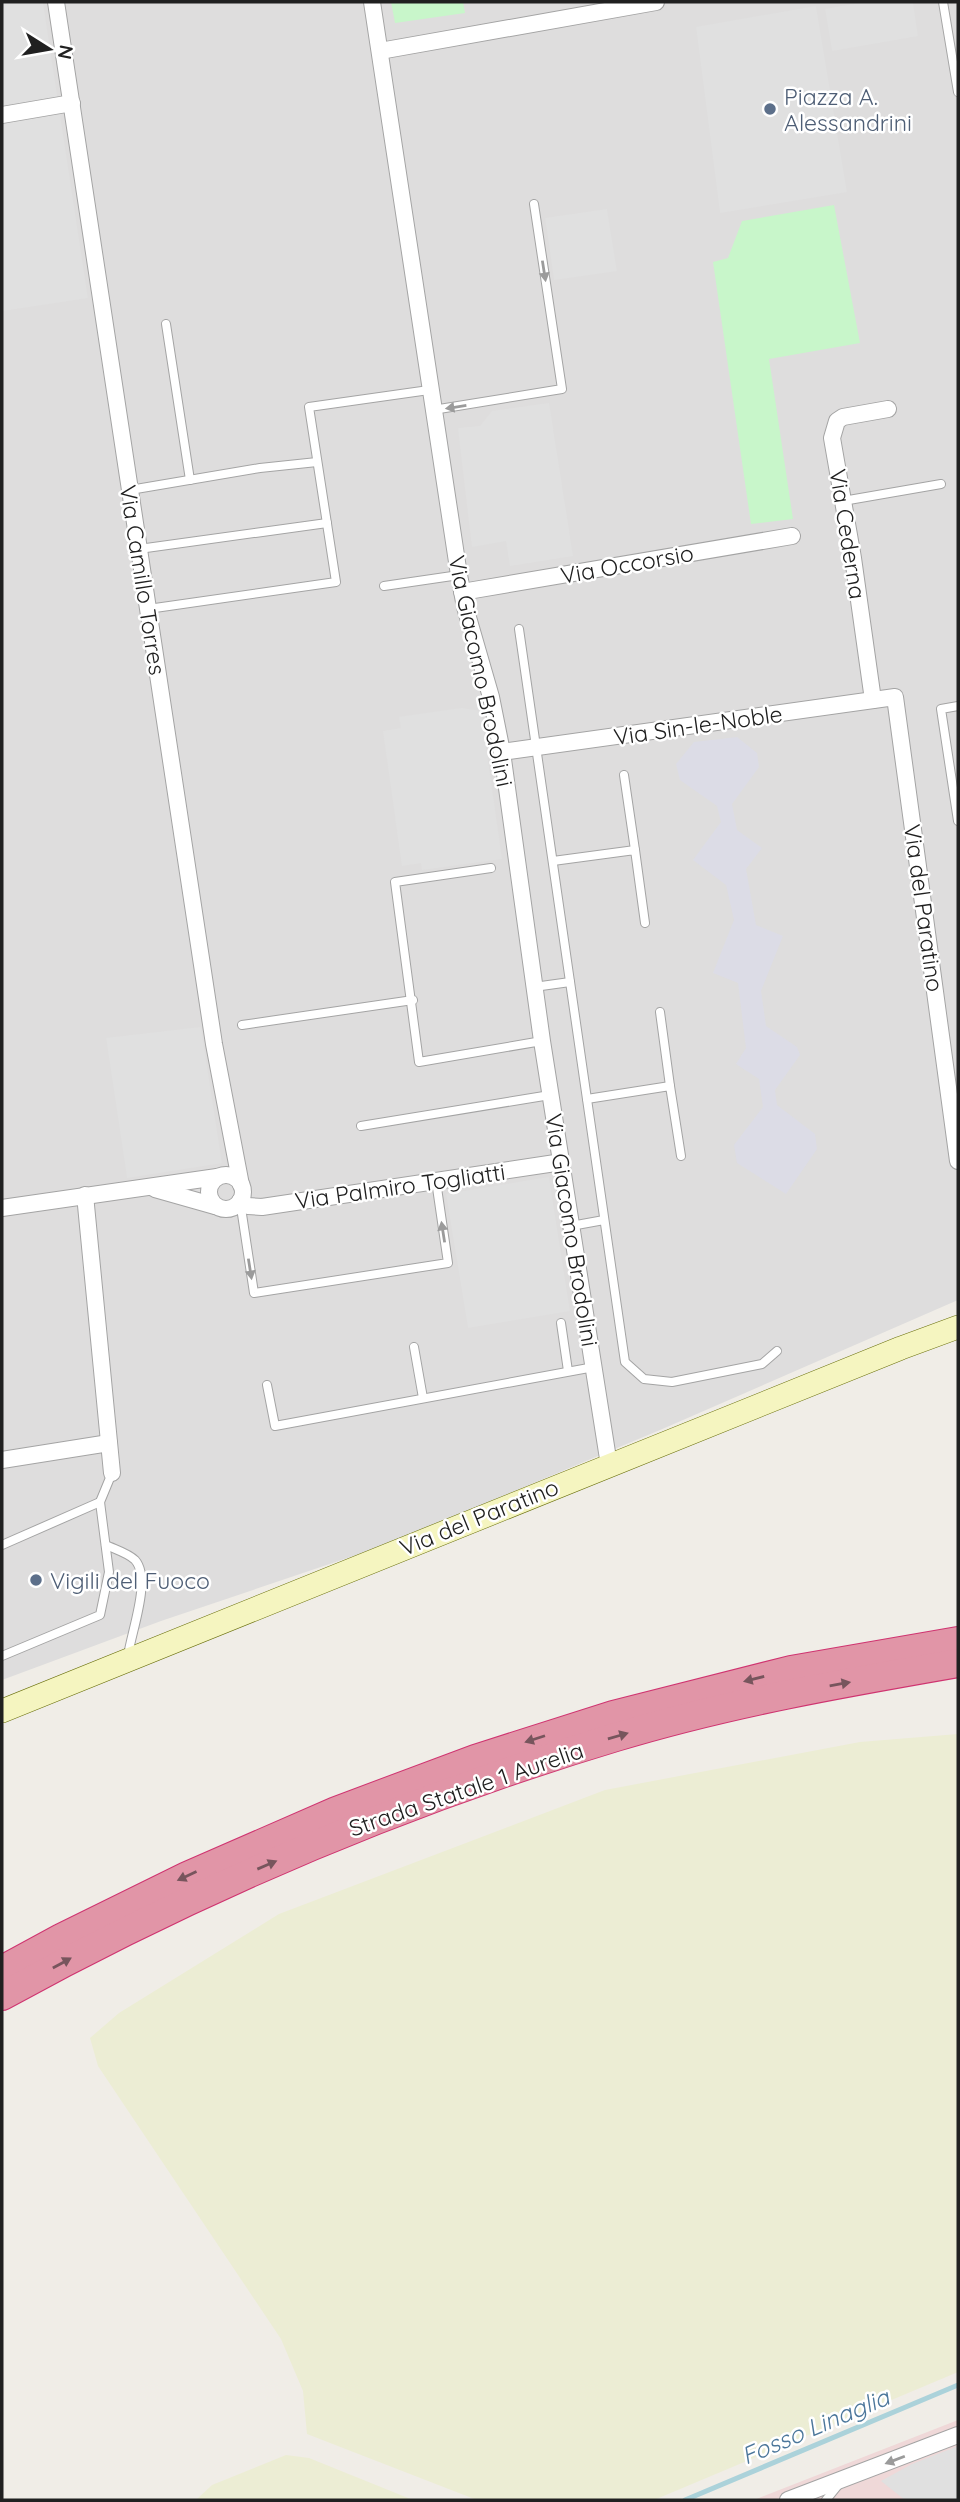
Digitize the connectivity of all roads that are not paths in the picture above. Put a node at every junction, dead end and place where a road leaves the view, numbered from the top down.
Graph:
1 (56, 2) edge
2 (372, 2) edge
3 (656, 2) edge
4 (943, 2) edge
5 (380, 51) junction
6 (958, 92) edge
7 (72, 103) junction
8 (2, 115) edge
9 (534, 204) dead end
10 (166, 324) dead end
11 (429, 390) junction
12 (888, 409) dead end
13 (433, 410) junction
14 (317, 462) junction
15 (190, 480) junction
16 (941, 484) dead end
17 (129, 490) junction
18 (843, 501) junction
19 (327, 523) junction
20 (792, 536) dead end
21 (138, 549) junction
22 (460, 583) junction
23 (384, 586) dead end
24 (148, 609) junction
25 (519, 629) dead end
26 (895, 697) joint
27 (873, 700) junction
28 (958, 706) edge
29 (537, 747) junction
30 (502, 752) junction
31 (624, 775) dead end
32 (955, 782) edge
33 (958, 821) edge
34 (635, 850) junction
35 (553, 861) junction
36 (491, 868) dead end
37 (645, 923) dead end
38 (570, 982) junction
39 (534, 988) junction
40 (413, 1000) junction
41 (660, 1012) dead end
42 (242, 1025) dead end
43 (541, 1041) junction
44 (951, 1050) edge
45 (670, 1086) junction
46 (550, 1095) junction
47 (587, 1099) junction
48 (361, 1125) dead end
49 (681, 1156) dead end
50 (236, 1157) junction
51 (958, 1161) edge
52 (562, 1162) junction
53 (221, 1176) junction
54 (436, 1181) junction
55 (146, 1187) junction
56 (241, 1193) junction
57 (85, 1195) junction
58 (215, 1206) junction
59 (2, 1208) edge
60 (604, 1220) junction
61 (571, 1226) junction
62 (561, 1324) dead end
63 (958, 1326) edge
64 (414, 1347) dead end
65 (777, 1351) dead end
66 (594, 1367) junction
67 (568, 1371) junction
68 (267, 1385) dead end
69 (424, 1398) junction
70 (109, 1443) junction
71 (2, 1460) edge
72 (610, 1465) junction
73 (112, 1473) joint
74 (100, 1502) junction
75 (2, 1545) edge
76 (106, 1545) junction
77 (958, 1641) edge
78 (2, 1656) edge
79 (127, 1660) junction
80 (958, 1663) edge
81 (2, 1711) edge
82 (2, 1970) edge
83 (2, 1996) edge
84 (958, 2435) edge
85 (843, 2479) junction
86 (788, 2500) edge
87 (826, 2500) edge

1 - 7 street, Via Camillo Torres
2 - 5 street, Via Giacomo Brodolini
3 - 5 street
4 - 6 lane
5 - 11 street, Via Giacomo Brodolini
7 - 8 street
7 - 17 street, Via Camillo Torres
9 -> 13 lane
10 - 15 lane
11 - 13 street, Via Giacomo Brodolini
11 - 14 lane
12 - 18 street, Via Cederna
13 - 22 street, Via Giacomo Brodolini
14 - 15 lane
14 - 19 lane
15 - 17 lane
16 - 18 lane
17 - 21 street, Via Camillo Torres
18 - 27 street, Via Cederna
19 - 21 lane
19 - 24 lane
20 - 22 street, Via Occorsio
21 - 24 street, Via Camillo Torres
22 - 23 lane
22 - 30 street, Via Giacomo Brodolini
24 - 50 street, Via Camillo Torres
25 - 29 lane
26 - 27 street, Via Sin-le-Noble
26 - 44 street, Via del Paratino
27 - 29 street, Via Sin-le-Noble
28 - 32 lane
29 - 30 street, Via Sin-le-Noble
29 - 35 lane
30 - 39 street, Via Giacomo Brodolini
31 - 34 lane
32 - 33 lane
34 - 35 lane
34 - 37 lane
35 - 38 lane
36 - 40 lane
38 - 39 lane
38 - 47 lane
39 - 43 street, Via Giacomo Brodolini
40 - 42 lane
40 - 43 lane
41 - 45 lane
43 - 46 street, Via Giacomo Brodolini
44 - 51 street, Via del Paratino
45 - 47 lane
45 - 49 lane
46 - 48 lane
46 - 52 street, Via Giacomo Brodolini
47 - 60 lane
50 - 53 street
50 - 56 street, Via Camillo Torres
52 - 54 street, Via Palmiro Togliatti
52 - 61 street, Via Giacomo Brodolini
53 - 55 street
53 - 56 street
53 - 58 street
54 - 56 street, Via Palmiro Togliatti
56 -> 54 lane
55 - 57 street
55 - 58 street
56 - 58 street
57 - 59 street
57 - 70 street
60 - 61 lane
60 - 65 lane
61 - 66 street, Via Giacomo Brodolini
62 - 67 lane
63 - 72 main road, Via del Paratino
64 - 69 lane
66 - 67 lane
66 - 72 street, Via Giacomo Brodolini
67 - 69 lane
68 - 69 lane
70 - 71 street
70 - 73 street
72 - 79 main road, Via del Paratino
73 - 74 lane
74 - 75 lane
74 - 76 lane
76 - 78 lane
76 - 79 lane
77 -> 82 highway, Strada Statale 1 Aurelia
79 - 81 main road, Via del Paratino
83 -> 80 highway, Strada Statale 1 Aurelia
84 -> 85 street
85 - 86 street
85 - 87 lane

